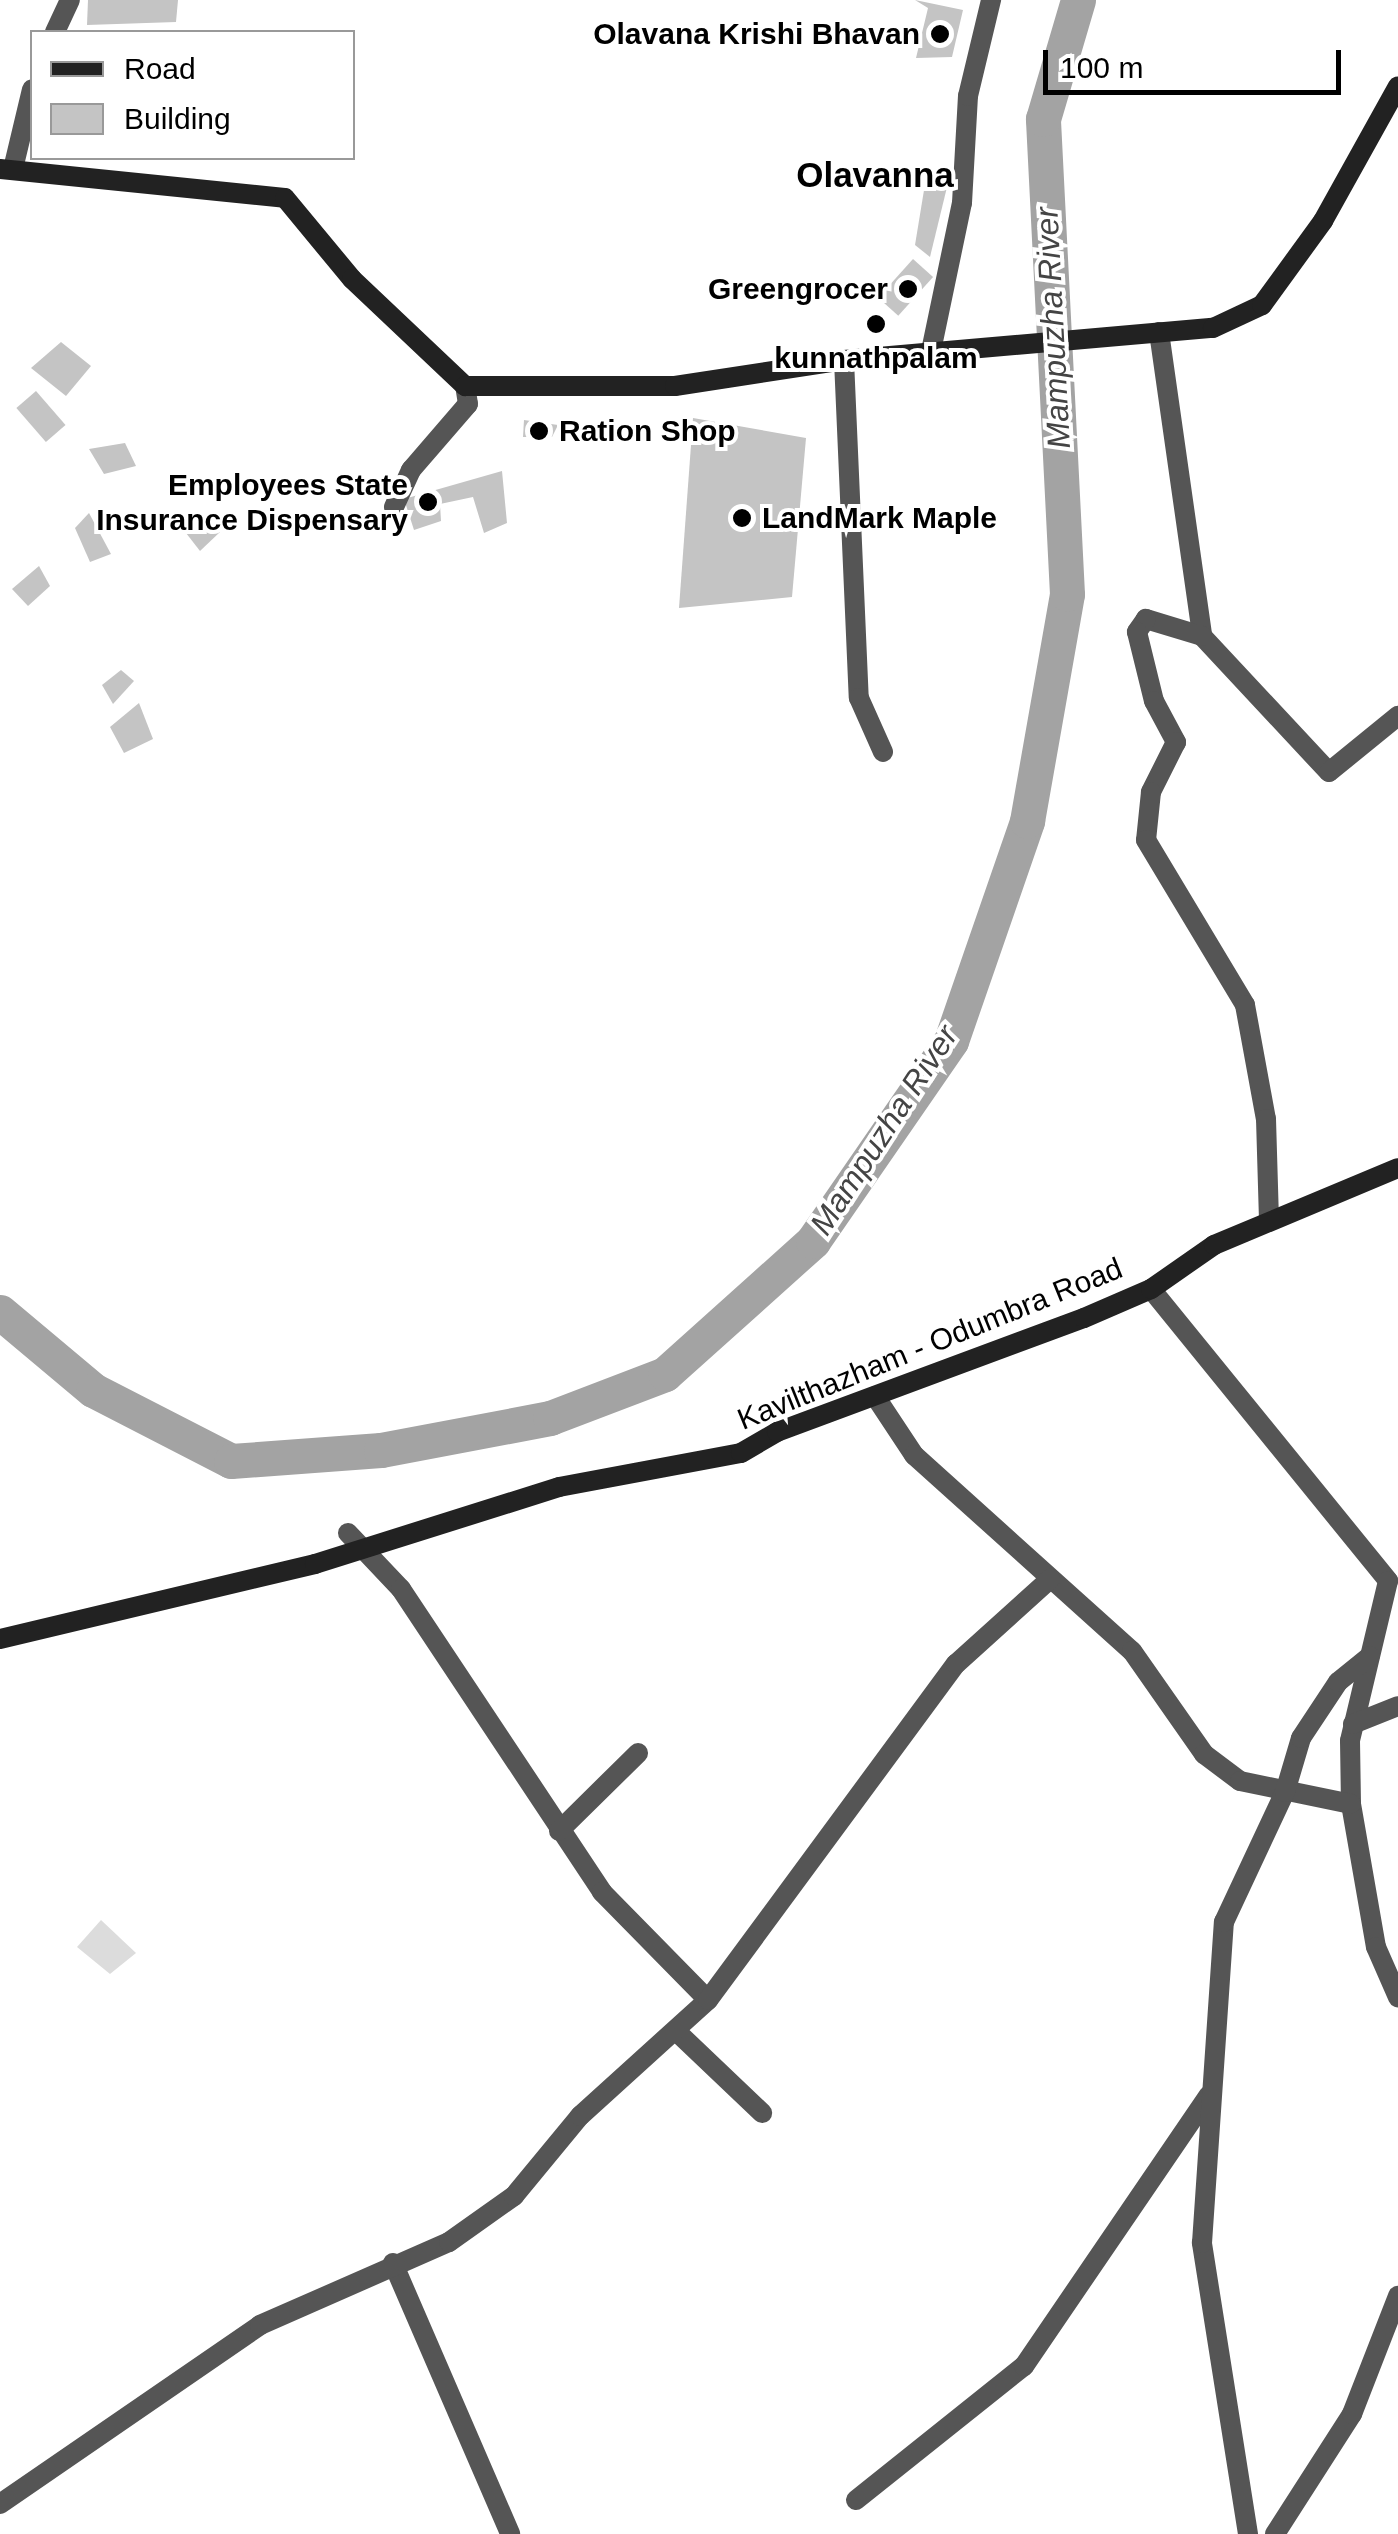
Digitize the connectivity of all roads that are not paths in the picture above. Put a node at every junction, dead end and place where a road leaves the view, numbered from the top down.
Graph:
1 (70, 0) edge
2 (991, 0) edge
3 (56, 30) edge
4 (1398, 86) edge
5 (30, 95) edge
6 (7, 169) edge
7 (1159, 332) junction
8 (932, 351) junction
9 (844, 360) junction
10 (466, 386) junction
11 (394, 507) dead end
12 (1202, 636) junction
13 (1398, 716) edge
14 (883, 752) dead end
15 (1398, 1168) edge
16 (1269, 1220) junction
17 (1151, 1289) junction
18 (875, 1396) junction
19 (348, 1533) dead end
20 (366, 1550) junction
21 (1050, 1579) junction
22 (0, 1639) edge
23 (1370, 1656) junction
24 (1398, 1706) edge
25 (1354, 1724) junction
26 (638, 1753) dead end
27 (1285, 1792) junction
28 (1351, 1804) junction
29 (559, 1831) junction
30 (1398, 1997) edge
31 (708, 2000) junction
32 (676, 2030) junction
33 (1210, 2094) junction
34 (762, 2113) dead end
35 (394, 2263) junction
36 (1398, 2296) edge
37 (856, 2500) dead end
38 (0, 2504) edge
39 (510, 2534) edge
40 (1248, 2534) edge
41 (1276, 2534) edge

1 - 3 street
2 - 8 street
4 - 7 main road
5 - 6 street
6 - 10 main road
7 - 8 main road
7 - 12 street
8 - 9 main road
9 - 10 main road
9 - 14 street
10 - 11 street
12 - 13 street
12 - 16 street
15 - 16 main road, Kavilthazham - Odumbra Road
16 - 17 main road, Kavilthazham - Odumbra Road
17 - 18 main road, Kavilthazham - Odumbra Road
17 - 23 street
18 - 20 main road, Kavilthazham - Odumbra Road
18 - 21 street
19 - 20 street
20 - 22 main road, Kavilthazham - Odumbra Road
20 - 29 street
21 - 27 street
21 - 31 street
23 - 25 street
23 - 27 street
24 - 25 street
25 - 28 street
26 - 29 street
27 - 28 street
27 - 33 street
28 - 30 street
29 - 31 street
31 - 32 street
32 - 34 street
32 - 35 street
33 - 37 street
33 - 40 street
35 - 38 street
35 - 39 street
36 - 41 street

